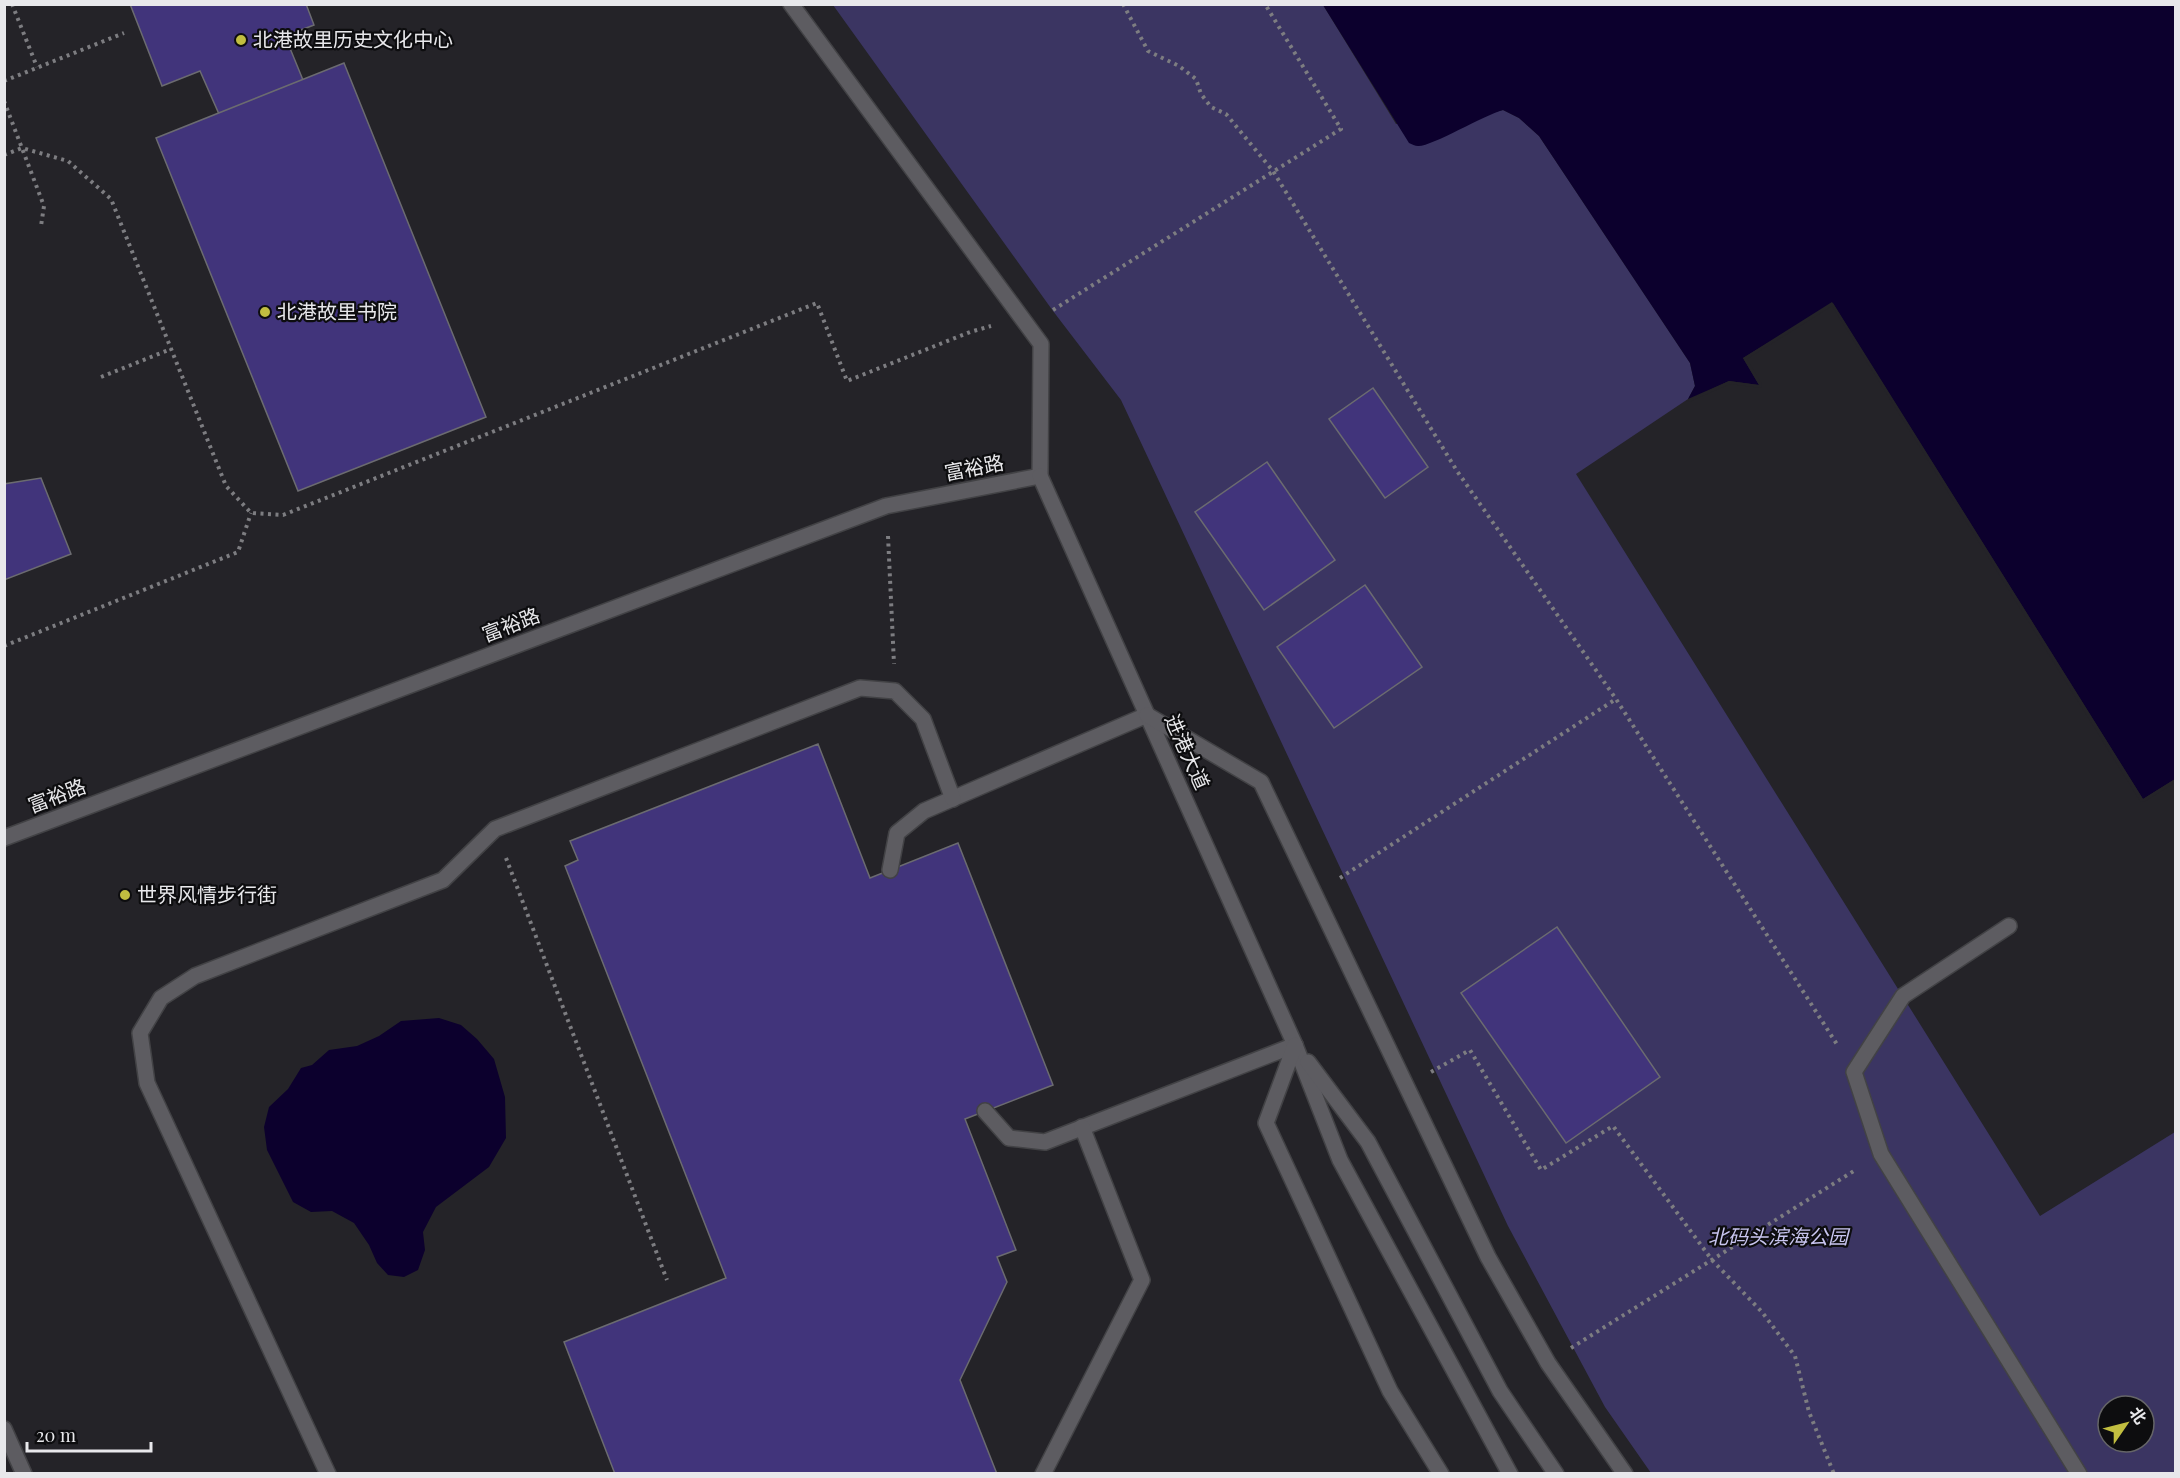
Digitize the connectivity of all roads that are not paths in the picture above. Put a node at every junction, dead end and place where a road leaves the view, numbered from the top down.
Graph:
1 (791, 4) edge
2 (1040, 476) junction
3 (1147, 715) junction
4 (953, 799) junction
5 (4, 838) edge
6 (890, 870) dead end
7 (2009, 926) dead end
8 (1295, 1045) junction
9 (985, 1111) dead end
10 (1082, 1127) junction
11 (4, 1429) edge
12 (24, 1473) edge
13 (328, 1473) edge
14 (1043, 1473) edge
15 (1441, 1473) edge
16 (1510, 1473) edge
17 (1556, 1473) edge
18 (1625, 1473) edge
19 (2079, 1473) edge

1 - 2 street
2 - 3 street, 进港大道
2 - 5 street, 富裕路
3 - 4 street
3 - 8 street, 进港大道
3 - 18 street
4 - 6 street
4 - 13 street
7 - 19 street
8 - 10 street
8 - 15 street
8 - 16 street
8 - 17 street
9 - 10 street
10 - 14 street
11 - 12 street

